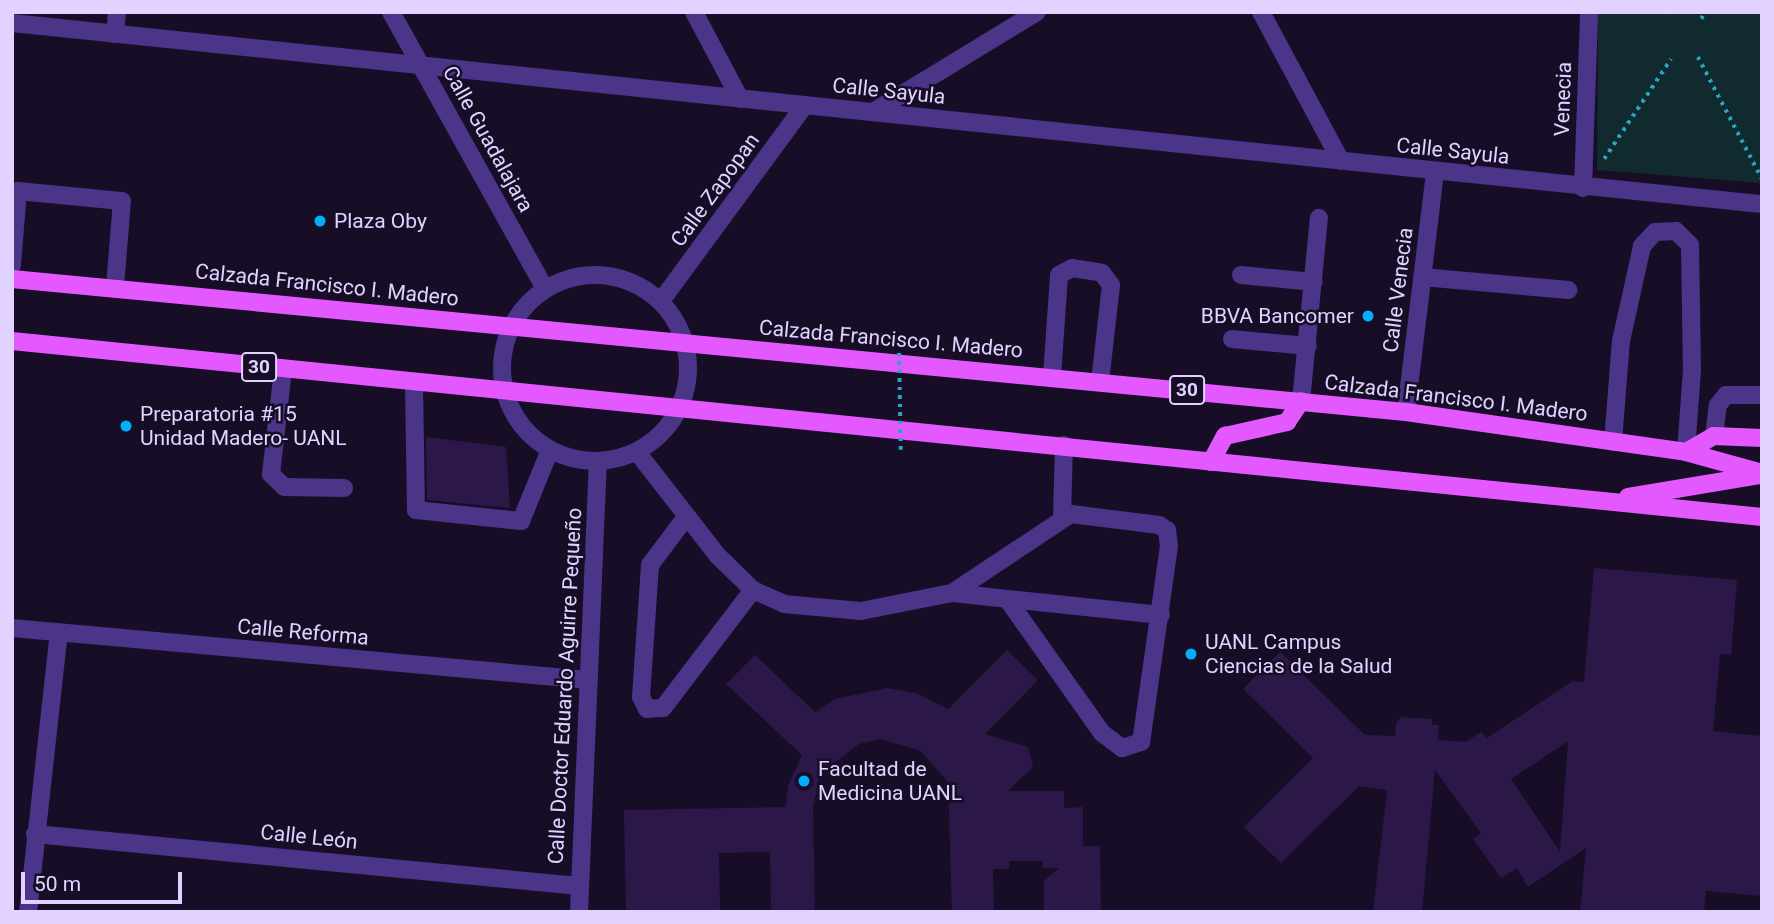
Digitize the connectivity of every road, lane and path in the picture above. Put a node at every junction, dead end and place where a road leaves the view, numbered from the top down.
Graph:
1 (117, 12) edge
2 (391, 12) edge
3 (694, 12) edge
4 (1037, 12) edge
5 (1261, 12) edge
6 (1589, 12) edge
7 (1705, 12) edge
8 (1700, 19) dead end
9 (12, 23) edge
10 (115, 34) junction
11 (1698, 57) dead end
12 (1671, 59) dead end
13 (422, 68) junction
14 (740, 99) junction
15 (805, 105) junction
16 (873, 112) junction
17 (1341, 161) junction
18 (1597, 170) dead end
19 (1434, 172) junction
20 (1761, 182) edge
21 (1584, 188) junction
22 (1762, 204) edge
23 (1319, 218) dead end
24 (12, 265) edge
25 (1241, 275) dead end
26 (1422, 278) junction
27 (12, 279) edge
28 (1314, 282) junction
29 (115, 286) junction
30 (545, 289) junction
31 (1567, 290) dead end
32 (661, 301) junction
33 (510, 329) junction
34 (899, 337) dead end
35 (1232, 339) dead end
36 (12, 341) edge
37 (686, 344) junction
38 (1308, 346) junction
39 (283, 370) junction
40 (1052, 376) junction
41 (1100, 381) junction
42 (414, 384) junction
43 (505, 394) junction
44 (1762, 395) edge
45 (1301, 401) junction
46 (682, 406) junction
47 (1406, 412) junction
48 (1714, 436) junction
49 (1762, 438) edge
50 (1613, 442) junction
51 (1064, 445) junction
52 (550, 450) junction
53 (901, 450) dead end
54 (636, 452) junction
55 (1686, 452) junction
56 (598, 462) junction
57 (1211, 462) junction
58 (1762, 474) edge
59 (344, 488) dead end
60 (1607, 501) junction
61 (1062, 516) junction
62 (686, 517) junction
63 (1762, 517) edge
64 (754, 590) junction
65 (952, 593) junction
66 (1007, 599) junction
67 (1161, 615) junction
68 (12, 628) edge
69 (59, 634) junction
70 (589, 680) junction
71 (35, 834) junction
72 (579, 886) junction
73 (28, 912) edge
74 (579, 912) edge

1 - 10 street
2 - 13 street, Calle Guadalajara
3 - 14 street
4 - 16 street
5 - 17 street
6 - 21 street, Venecia
7 - 8 path
9 - 10 street, Calle Sayula
10 - 13 street, Calle Sayula
11 - 20 path
12 - 18 path
13 - 14 street, Calle Sayula
13 - 30 street, Calle Guadalajara
14 - 15 street, Calle Sayula
15 - 16 street, Calle Sayula
15 - 32 street, Calle Zapopan
16 - 17 street, Calle Sayula
17 - 19 street, Calle Sayula
19 - 21 street, Calle Sayula
19 - 26 street, Calle Venecia
21 - 22 street, Calle Sayula
23 - 28 street
24 - 29 street
25 - 28 street
26 - 31 street
26 - 47 street, Calle Venecia
27 - 29 main road, Calzada Francisco I. Madero / 30
28 - 38 street
29 - 33 main road, Calzada Francisco I. Madero / 30
30 - 32 street
30 - 33 street
32 - 37 street
33 - 37 main road, Calzada Francisco I. Madero / 30
33 - 43 street
34 - 53 path, bridge
35 - 38 street
36 - 39 main road, 30
37 - 40 main road, Calzada Francisco I. Madero / 30
37 - 46 street
38 - 45 street
39 - 42 main road, 30
39 - 59 street
40 - 41 main road, Calzada Francisco I. Madero / 30
40 - 41 street
41 - 45 main road, Calzada Francisco I. Madero / 30
42 - 43 main road, 30
42 - 52 street
43 - 46 main road, 30
43 - 52 street
44 - 48 street
45 - 47 main road, Calzada Francisco I. Madero / 30
45 - 57 main road
46 - 51 main road, 30
46 - 54 street
47 - 50 main road, Calzada Francisco I. Madero / 30
48 - 49 main road
48 - 55 main road
50 - 55 main road, Calzada Francisco I. Madero / 30
50 - 55 street
51 - 57 main road, 30
51 - 61 street
52 - 56 street
54 - 56 street
54 - 62 street
55 - 58 main road, Calzada Francisco I. Madero / 30
56 - 70 street, Calle Doctor Eduardo Aguirre Pequeño
57 - 60 main road, 30
58 - 60 main road
60 - 63 main road, 30
61 - 65 street
61 - 67 street
62 - 64 street
62 - 64 street
64 - 65 street
65 - 66 street
66 - 67 street
66 - 67 street
68 - 69 street, Calle Reforma
69 - 70 street, Calle Reforma
69 - 71 street
70 - 72 street, Calle Doctor Eduardo Aguirre Pequeño
71 - 72 street, Calle León
71 - 73 street
72 - 74 street, Calle Doctor Eduardo Aguirre Pequeño

